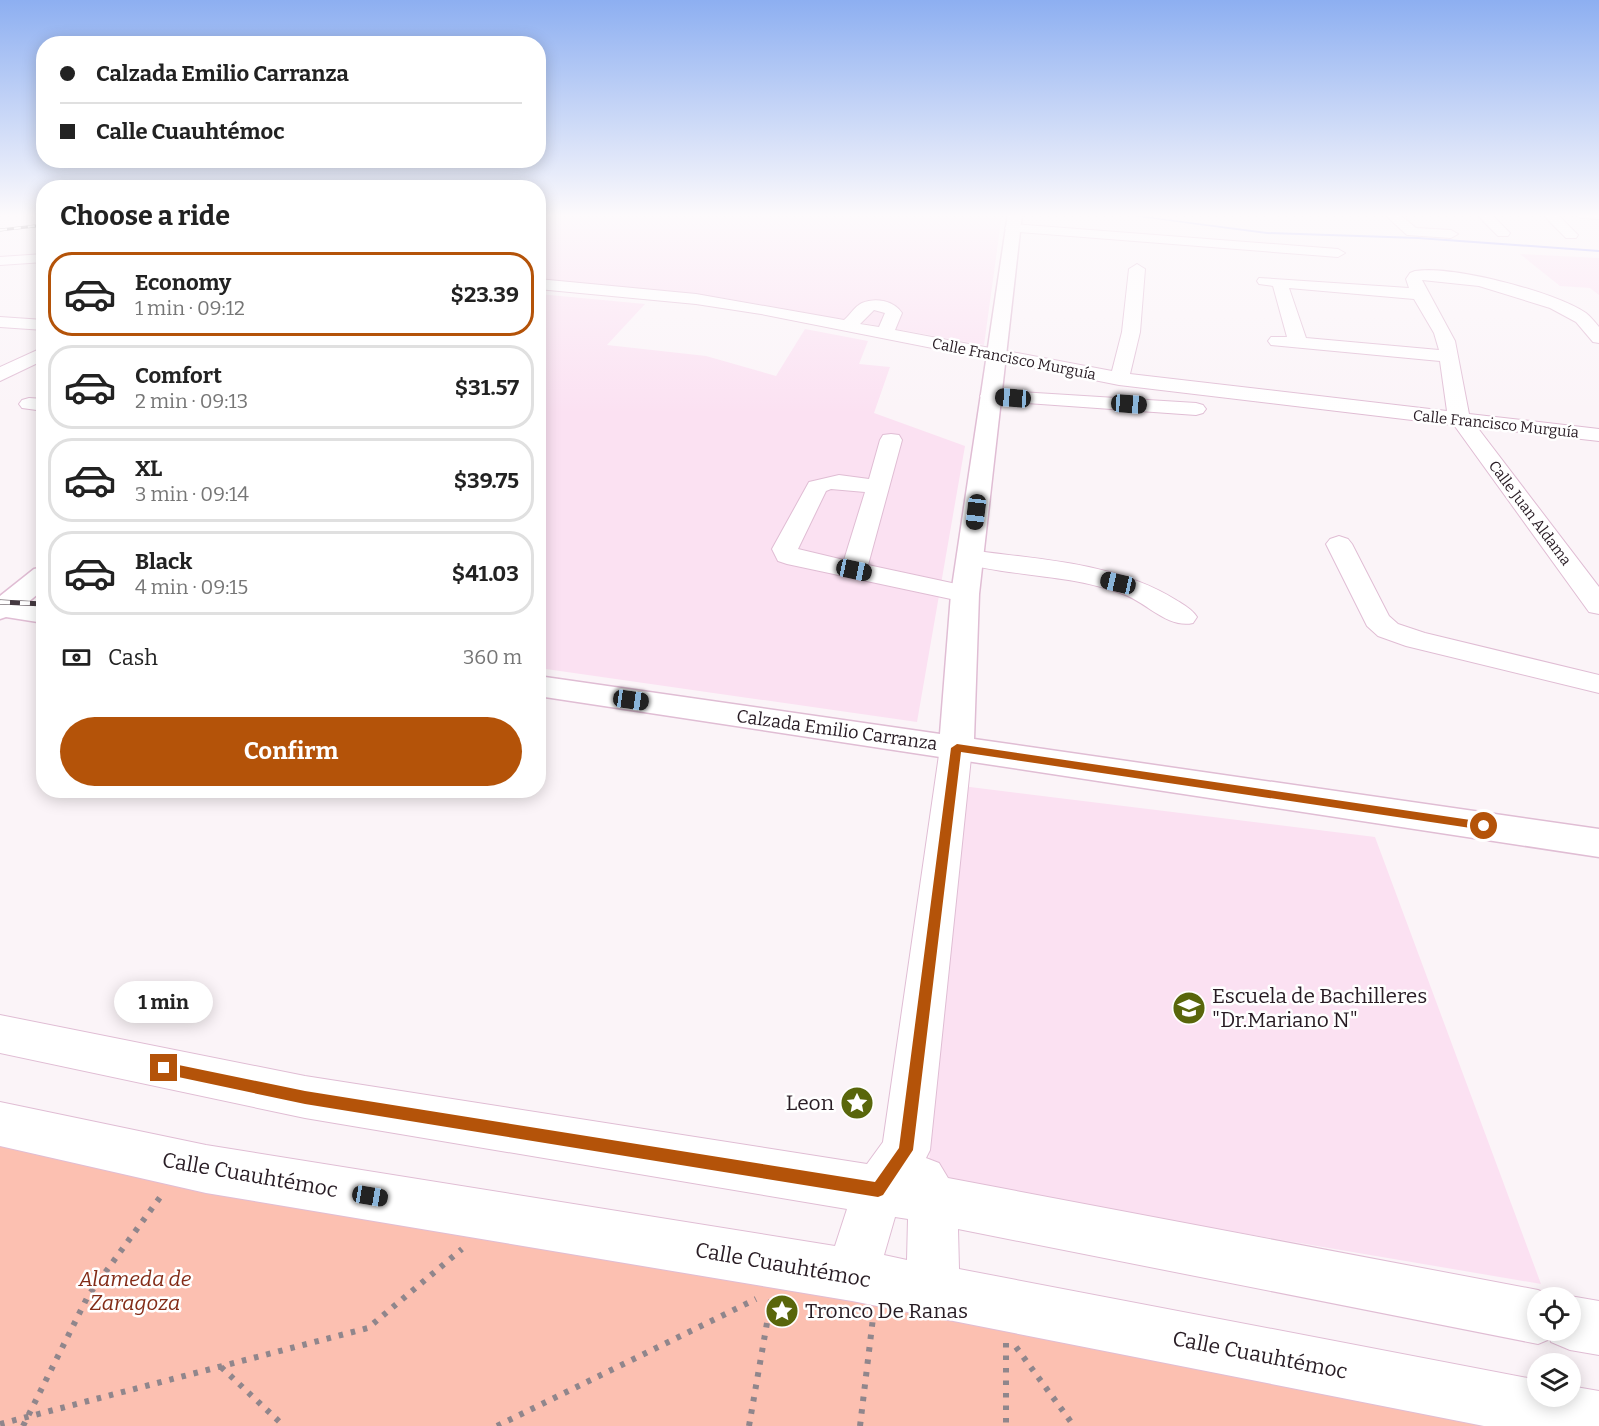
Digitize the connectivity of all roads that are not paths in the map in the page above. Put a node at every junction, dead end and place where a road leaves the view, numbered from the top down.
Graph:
1 (1005, 281) edge
2 (1136, 281) edge
3 (1414, 281) edge
4 (1477, 281) edge
5 (546, 285) edge
6 (1418, 294) junction
7 (0, 322) edge
8 (36, 325) edge
9 (848, 327) junction
10 (884, 334) junction
11 (1599, 338) edge
12 (1277, 341) dead end
13 (1298, 342) junction
14 (36, 356) edge
15 (994, 356) junction
16 (1449, 356) junction
17 (0, 375) edge
18 (1119, 379) junction
19 (990, 396) junction
20 (1221, 410) dead end
21 (1461, 420) junction
22 (1599, 435) edge
23 (891, 440) dead end
24 (877, 487) junction
25 (1339, 544) dead end
26 (970, 558) junction
27 (854, 570) junction
28 (36, 583) edge
29 (965, 594) junction
30 (1599, 606) edge
31 (1, 609) edge
32 (36, 613) edge
33 (1184, 616) dead end
34 (1599, 684) edge
35 (546, 687) edge
36 (957, 748) junction
37 (1599, 843) edge
38 (0, 1034) edge
39 (0, 1124) edge
40 (906, 1150) junction
41 (878, 1190) junction
42 (933, 1199) junction
43 (866, 1278) junction
44 (933, 1292) junction
45 (1527, 1315) edge
46 (1581, 1325) edge
47 (1599, 1328) edge
48 (1599, 1420) edge

1 - 15 main road
2 - 18 street
3 - 6 street
4 - 11 street
5 - 9 street, Calle Francisco Murguía
6 - 13 street
6 - 16 street
7 - 8 street
9 - 10 street, Calle Francisco Murguía
9 - 10 street
10 - 15 street, Calle Francisco Murguía
12 - 13 street
13 - 16 street
14 - 17 street
15 - 18 street, Calle Francisco Murguía
15 - 19 main road
16 - 21 street
18 - 21 street, Calle Francisco Murguía
19 - 20 street
19 - 26 main road
21 - 22 street, Calle Francisco Murguía
21 - 30 street, Calle Juan Aldama
23 - 24 street
24 - 27 street
24 - 27 street
25 - 34 street
26 - 29 main road
26 - 33 street
27 - 29 street
28 - 31 main road
29 - 36 main road
31 - 32 main road
35 - 36 main road, Calzada Emilio Carranza
36 - 37 main road, Calzada Emilio Carranza
36 - 40 street
38 - 41 street
39 - 43 street, Calle Cuauhtémoc
40 - 41 street
40 - 42 street
41 - 42 street
41 - 43 street
42 - 44 street
42 - 45 street
43 - 44 street, Calle Cuauhtémoc
44 - 48 street, Calle Cuauhtémoc
46 - 47 street

